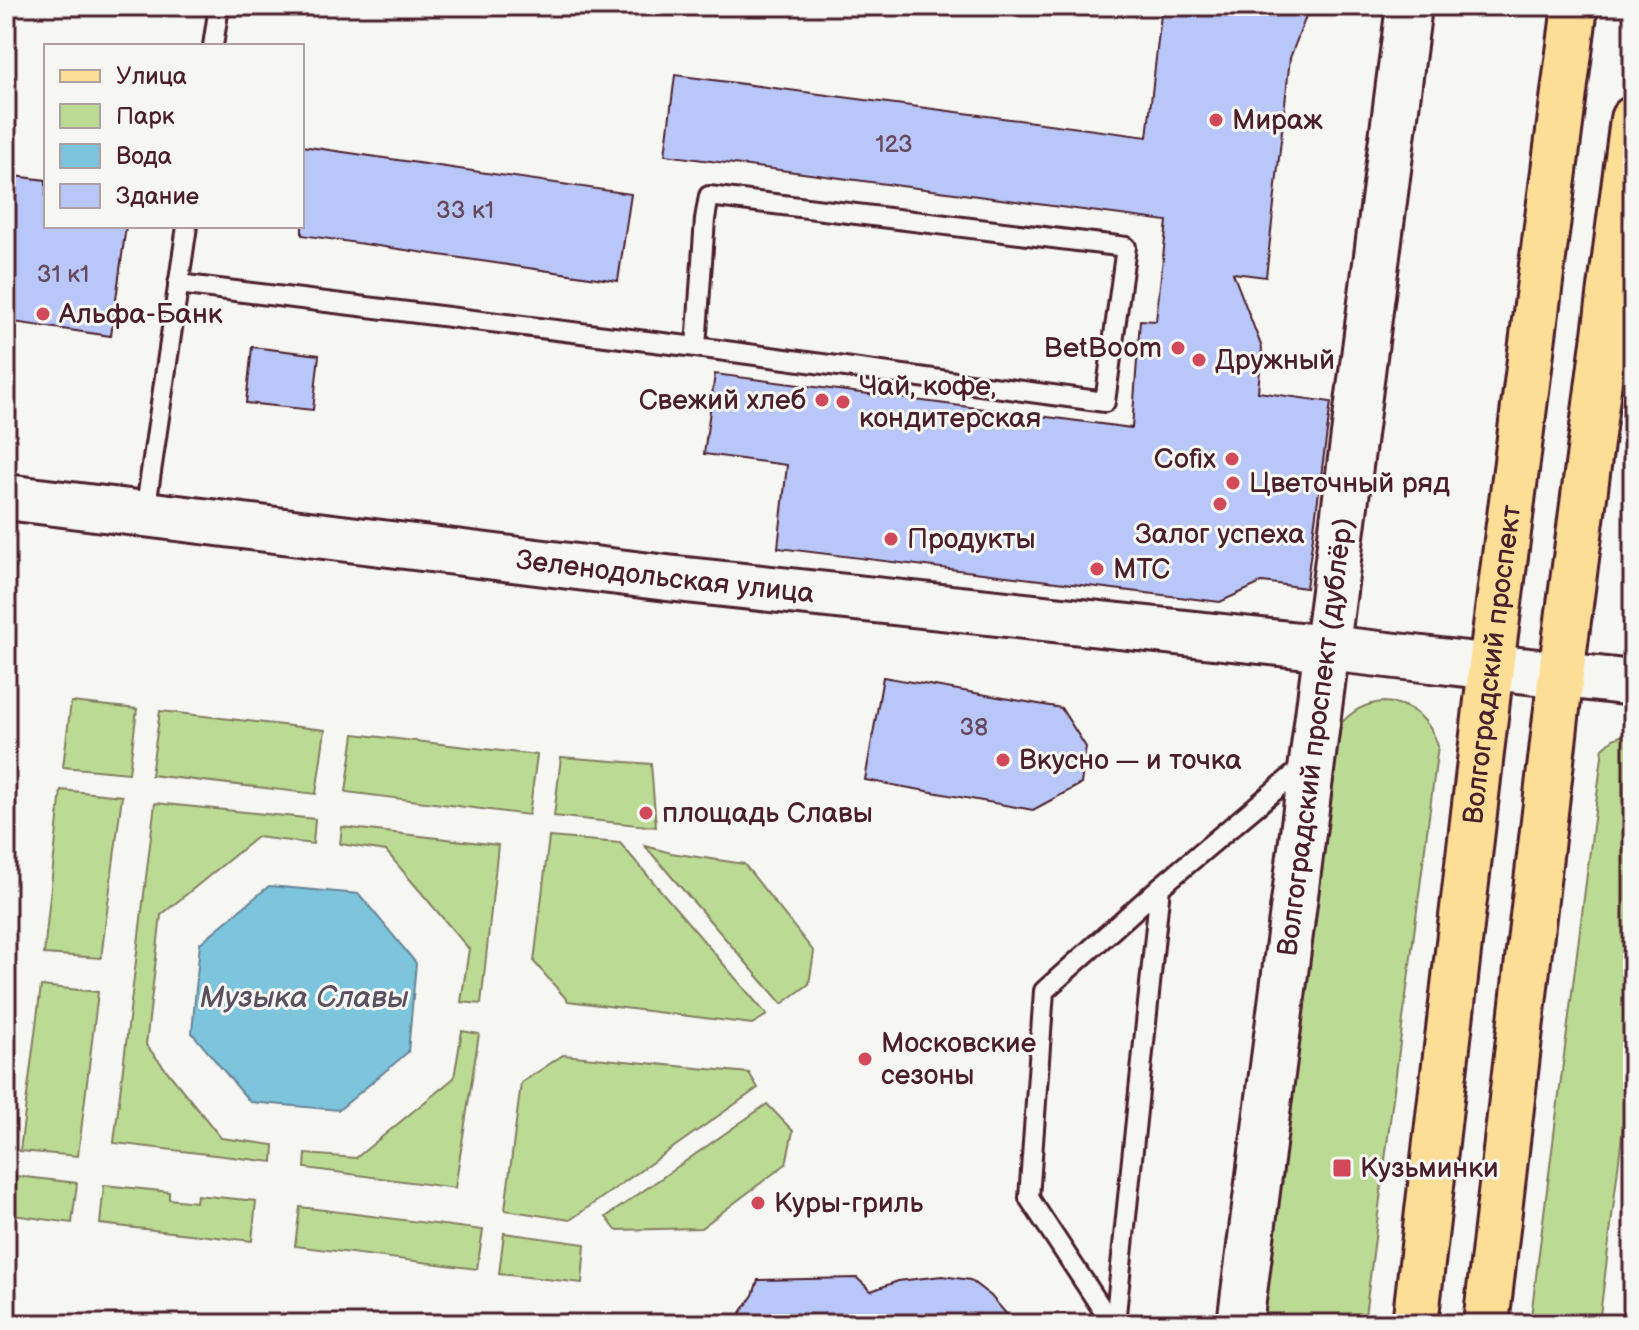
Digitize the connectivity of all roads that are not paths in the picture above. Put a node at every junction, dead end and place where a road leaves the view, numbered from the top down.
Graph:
1 (219, 6) edge
2 (1409, 6) edge
3 (1575, 6) edge
4 (213, 44) edge
5 (1633, 119) edge
6 (187, 228) edge
7 (178, 284) junction
8 (696, 347) junction
9 (6, 497) edge
10 (145, 513) junction
11 (1327, 648) junction
12 (1491, 666) junction
13 (1561, 674) junction
14 (1633, 683) edge
15 (1313, 759) junction
16 (1160, 887) junction
17 (1114, 1324) edge
18 (1240, 1324) edge
19 (1415, 1324) edge
20 (1486, 1324) edge

1 - 4 lane
2 - 11 street, Волгоградский проспект (дублёр)
3 - 12 main road, Волгоградский проспект
5 - 13 main road
6 - 7 lane
7 - 8 lane
7 - 10 lane
8 - 8 lane
9 - 10 street, Зеленодольская улица
10 - 11 street, Зеленодольская улица
11 - 12 street, Зеленодольская улица
11 - 15 street, Волгоградский проспект (дублёр)
12 - 13 street, Зеленодольская улица
12 - 19 main road, Волгоградский проспект
13 - 14 street, Зеленодольская улица
13 - 20 main road
15 - 16 lane
15 - 18 street, Волгоградский проспект (дублёр)
16 - 17 lane
16 - 17 lane

